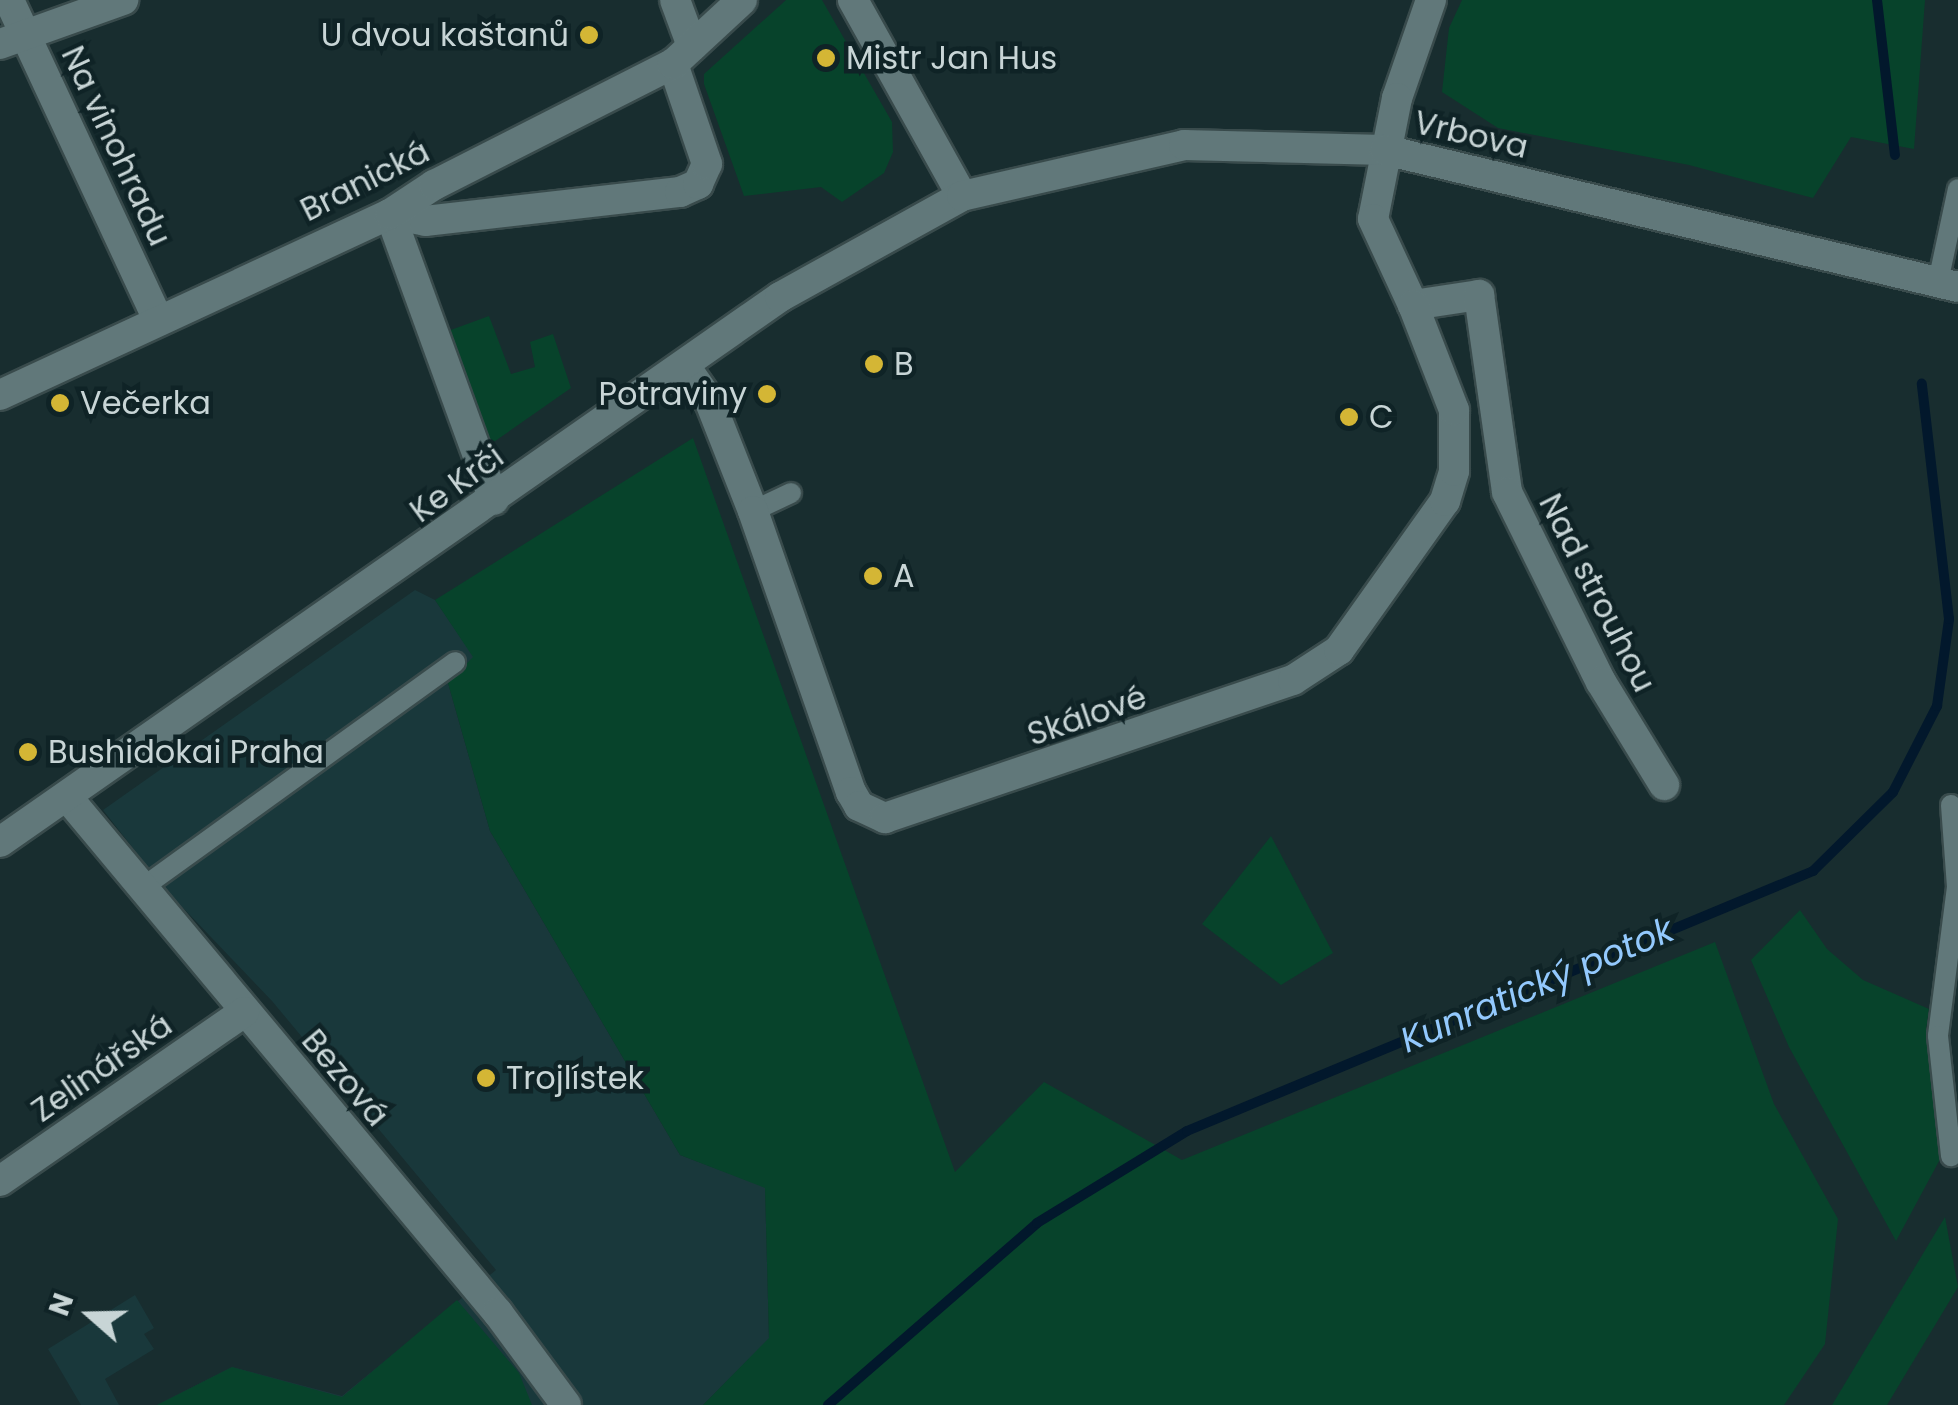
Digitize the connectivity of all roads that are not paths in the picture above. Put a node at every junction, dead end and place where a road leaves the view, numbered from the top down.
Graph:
1 (9, 0) edge
2 (123, 0) edge
3 (675, 0) edge
4 (742, 0) edge
5 (853, 0) edge
6 (1431, 0) edge
7 (13, 40) edge
8 (683, 55) junction
9 (1384, 150) junction
10 (1958, 189) edge
11 (962, 196) junction
12 (390, 214) junction
13 (1948, 284) edge
14 (1413, 305) junction
15 (159, 321) junction
16 (684, 365) junction
17 (0, 395) edge
18 (791, 492) dead end
19 (494, 500) junction
20 (753, 511) junction
21 (455, 662) dead end
22 (1664, 785) dead end
23 (68, 798) junction
24 (1951, 805) dead end
25 (0, 842) edge
26 (142, 888) junction
27 (244, 1012) junction
28 (1951, 1156) dead end
29 (0, 1181) edge
30 (566, 1405) edge

1 - 7 street, Na vinohradu
2 - 7 street
3 - 8 street
4 - 8 street, Branická
5 - 11 street
6 - 9 street
7 - 15 street, Na vinohradu
8 - 12 street, Branická
8 - 12 street
9 - 11 street, Vrbova
9 - 13 street, Vrbova
9 - 14 street
10 - 13 lane
11 - 16 street, Ke Krči
12 - 15 street, Branická
12 - 19 street
14 - 20 street, Skálové
14 - 22 street, Nad strouhou
15 - 17 street, Branická
16 - 19 street, Ke Krči
16 - 20 street, Skálové
18 - 20 lane
19 - 23 street, Ke Krči
21 - 26 lane
23 - 25 street, Ke Krči
23 - 26 street, Bezová
24 - 28 lane
26 - 27 street, Bezová
27 - 29 street, Zelinářská
27 - 30 street, Bezová

